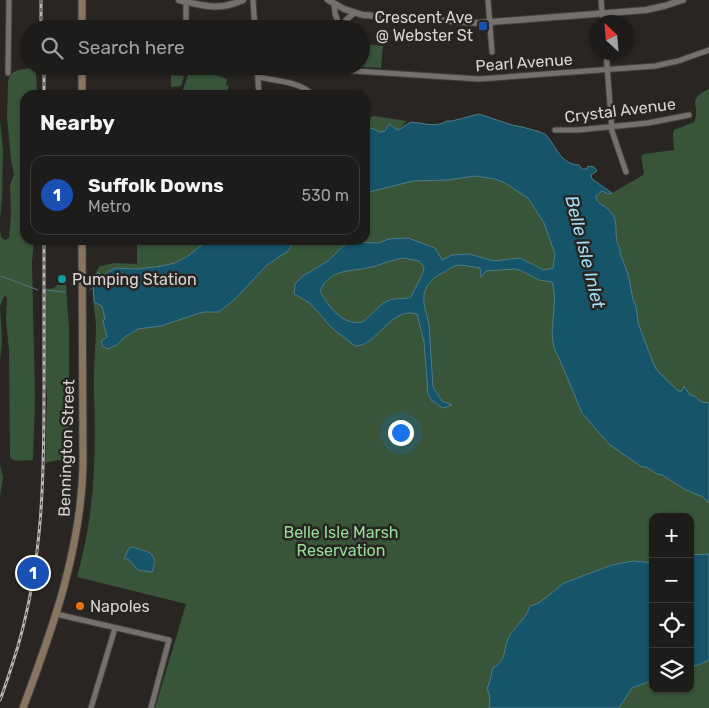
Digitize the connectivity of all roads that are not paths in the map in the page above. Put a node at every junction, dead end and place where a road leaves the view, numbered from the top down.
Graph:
1 (9, 0) edge
2 (82, 0) edge
3 (243, 0) edge
4 (253, 0) edge
5 (328, 0) edge
6 (488, 0) edge
7 (601, 0) edge
8 (683, 0) edge
9 (183, 1) edge
10 (334, 4) junction
11 (354, 13) junction
12 (602, 13) junction
13 (82, 20) edge
14 (185, 20) edge
15 (254, 20) edge
16 (338, 20) edge
17 (347, 20) edge
18 (490, 22) junction
19 (709, 50) edge
20 (492, 52) dead end
21 (606, 60) edge
22 (607, 68) junction
23 (370, 70) edge
24 (8, 73) dead end
25 (82, 75) edge
26 (258, 77) joint
27 (82, 90) edge
28 (258, 90) edge
29 (307, 90) edge
30 (689, 114) dead end
31 (612, 127) junction
32 (555, 130) dead end
33 (626, 172) dead end
34 (82, 245) edge
35 (56, 614) junction
36 (115, 628) junction
37 (23, 708) edge
38 (91, 708) edge
39 (152, 708) edge

1 - 24 street
2 - 13 main road
3 - 9 street
4 - 15 street
5 - 10 street
6 - 18 street
7 - 12 street
8 - 12 street
9 - 14 street
10 - 11 street
10 - 16 street
11 - 17 street
11 - 18 street
12 - 18 street
18 - 20 street
19 - 22 street, Pearl Avenue
21 - 22 street
22 - 23 street, Pearl Avenue
22 - 31 street
25 - 27 main road
26 - 28 street
26 - 29 street
30 - 31 street, Crystal Avenue
31 - 32 street, Crystal Avenue
31 - 33 street
34 - 35 main road, Bennington Street
35 - 36 street
35 - 37 main road, Bennington Street
36 - 38 street
36 - 39 street

